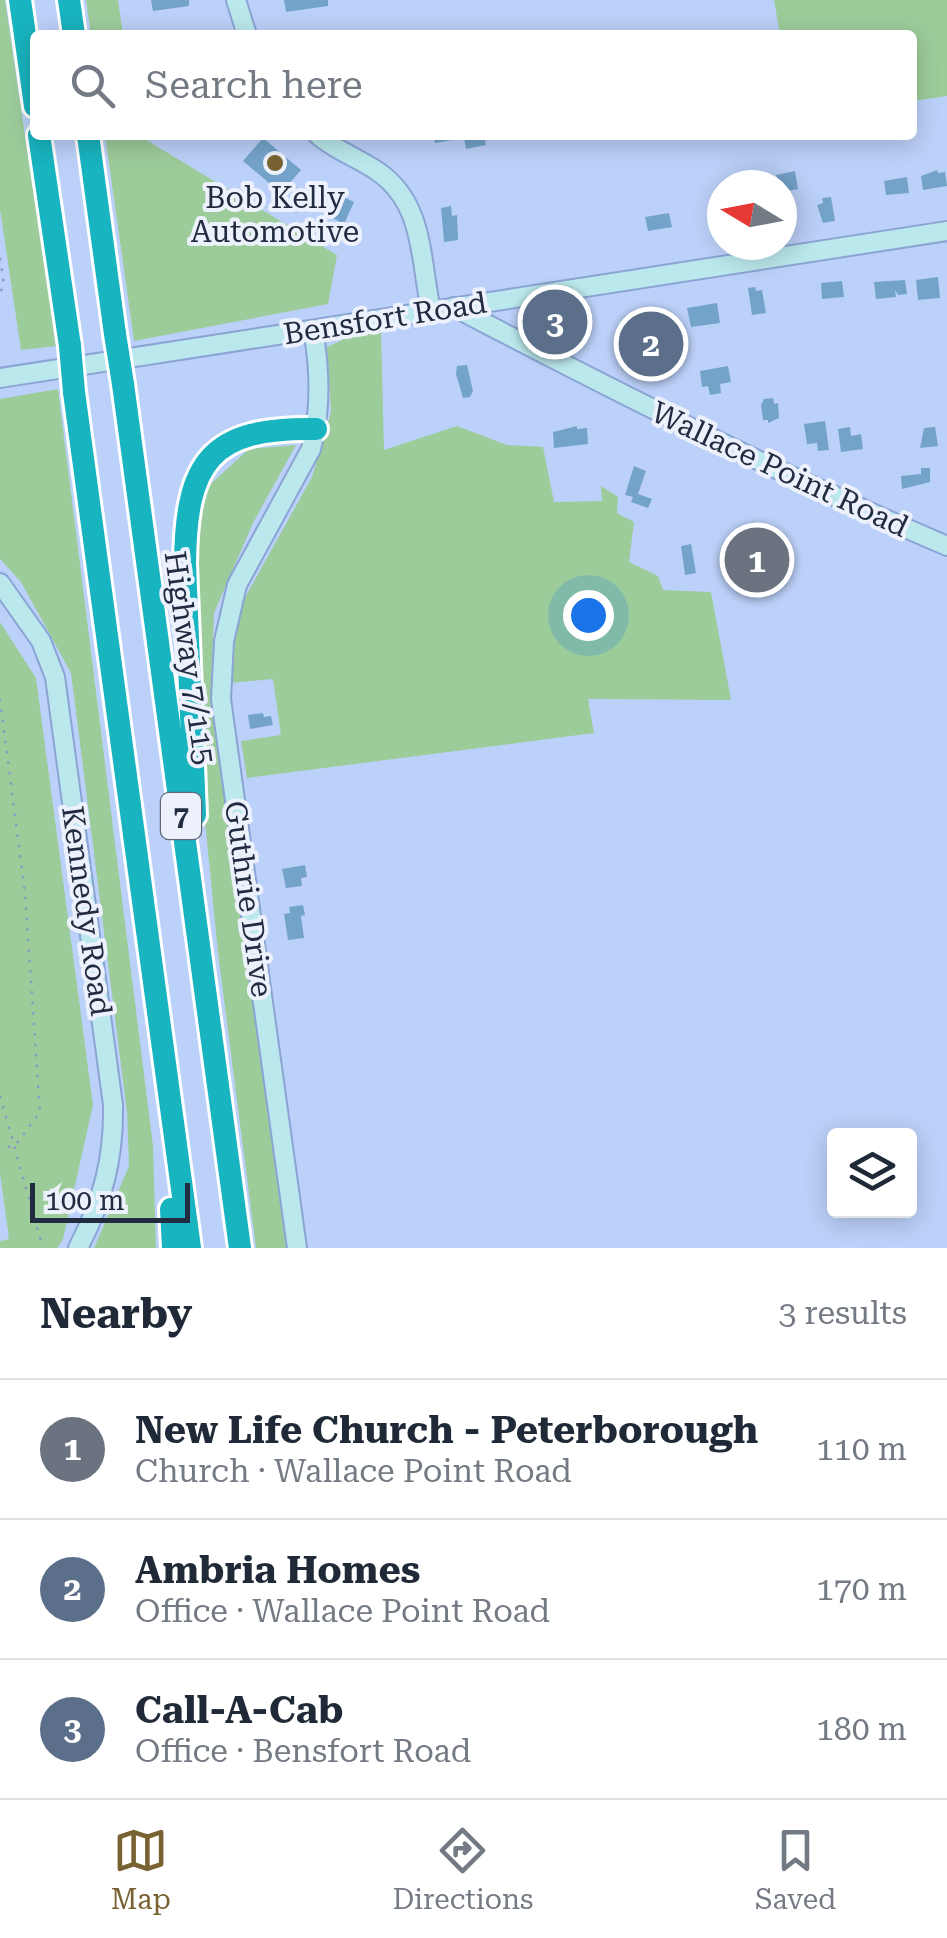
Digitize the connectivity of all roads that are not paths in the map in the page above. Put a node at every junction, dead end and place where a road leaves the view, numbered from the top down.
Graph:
1 (20, 0) edge
2 (69, 0) edge
3 (236, 0) edge
4 (73, 30) edge
5 (246, 30) edge
6 (30, 71) edge
7 (40, 140) edge
8 (89, 140) edge
9 (326, 140) edge
10 (947, 231) edge
11 (454, 307) junction
12 (432, 310) junction
13 (314, 330) junction
14 (0, 378) edge
15 (316, 428) junction
16 (947, 546) edge
17 (0, 583) edge
18 (198, 943) junction
19 (155, 991) junction
20 (78, 1248) edge
21 (173, 1248) edge
22 (190, 1248) edge
23 (240, 1248) edge
24 (297, 1248) edge

1 - 6 highway
2 - 4 highway
3 - 5 street
7 - 19 highway, 7, bridge
8 - 18 highway, Highway 7/115 / 7, bridge
9 - 12 street
10 - 11 street, Bensfort Road
11 - 12 street, Bensfort Road
11 - 16 street, Wallace Point Road
12 - 13 street, Bensfort Road
13 - 14 street, Bensfort Road
13 - 15 street, Guthrie Drive
15 - 18 highway
15 - 24 street, Guthrie Drive
17 - 20 street, Kennedy Road
18 - 23 highway, Highway 7/115 / 7
19 - 21 highway
19 - 22 highway, 7

